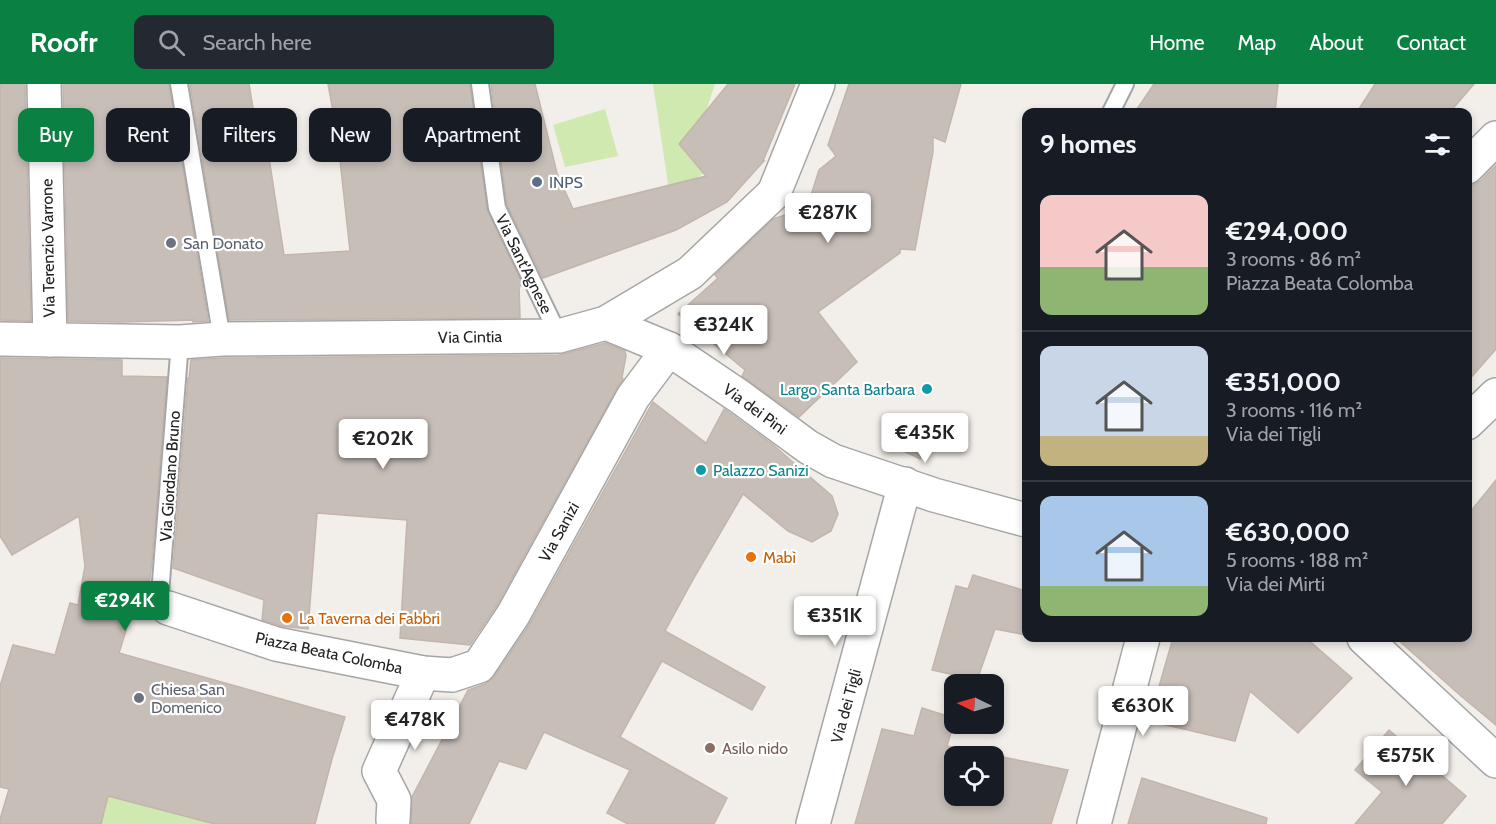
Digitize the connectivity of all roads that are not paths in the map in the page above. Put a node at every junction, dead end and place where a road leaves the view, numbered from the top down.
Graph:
1 (44, 84) edge
2 (179, 84) edge
3 (480, 84) edge
4 (818, 84) edge
5 (1125, 84) edge
6 (1113, 108) edge
7 (1496, 138) edge
8 (1472, 162) edge
9 (606, 323) junction
10 (559, 336) junction
11 (0, 339) edge
12 (222, 339) junction
13 (50, 340) junction
14 (180, 342) junction
15 (669, 349) junction
16 (1496, 395) edge
17 (1472, 418) edge
18 (905, 484) junction
19 (1022, 519) edge
20 (168, 608) joint
21 (1142, 642) edge
22 (1368, 642) edge
23 (423, 673) junction
24 (1496, 761) edge
25 (395, 822) edge
26 (813, 824) edge
27 (1094, 824) edge

1 - 13 street, Via Terenzio Varrone
2 - 12 lane
3 - 10 lane, Via Sant'Agnese
4 - 9 street, Via Cintia
5 - 6 lane
7 - 8 street
9 - 10 street, Via Cintia
9 - 15 street, Via dei Pini
10 - 12 street, Via Cintia
11 - 13 street, Via Cintia
12 - 14 street, Via Cintia
13 - 14 street, Via Cintia
14 - 20 lane, Via Giordano Bruno
15 - 18 street, Via dei Pini
15 - 23 street, Via Sanizi
16 - 17 street
18 - 19 street, Via dei Pini
18 - 26 street, Via dei Tigli
20 - 23 street, Piazza Beata Colomba
21 - 27 street
22 - 24 street
23 - 25 street

